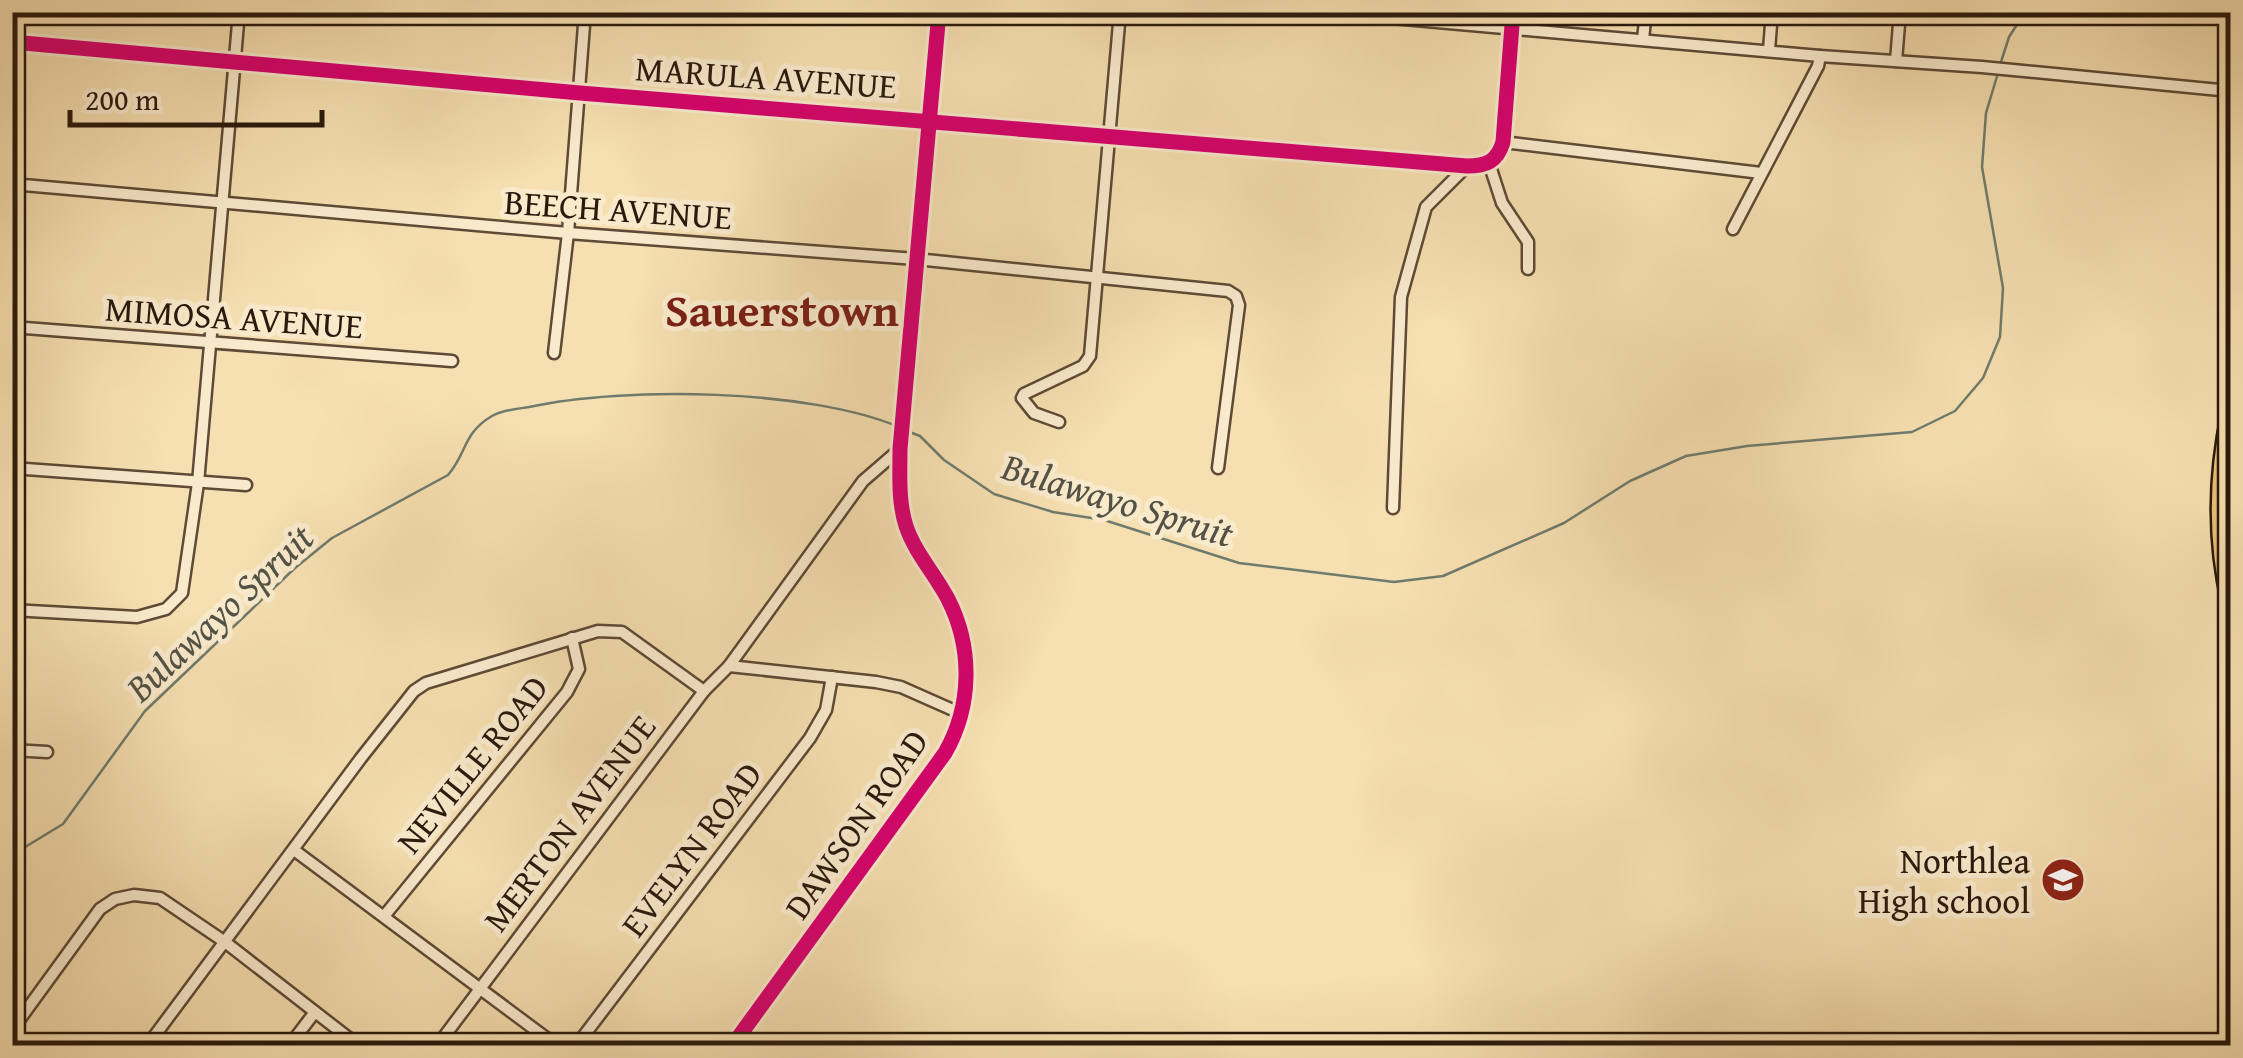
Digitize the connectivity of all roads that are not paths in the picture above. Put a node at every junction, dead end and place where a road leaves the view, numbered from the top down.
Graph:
1 (239, 12) edge
2 (586, 12) edge
3 (938, 12) edge
4 (1120, 12) edge
5 (1325, 12) edge
6 (1513, 12) edge
7 (1646, 12) edge
8 (1772, 12) edge
9 (1900, 12) edge
10 (1388, 14) edge
11 (1512, 29) junction
12 (1643, 39) junction
13 (12, 42) edge
14 (1769, 50) junction
15 (1820, 56) junction
16 (234, 60) junction
17 (1896, 61) junction
18 (2230, 91) edge
19 (580, 93) junction
20 (930, 120) junction
21 (1109, 135) junction
22 (1503, 142) junction
23 (1489, 163) junction
24 (1467, 166) junction
25 (1761, 172) junction
26 (12, 184) edge
27 (224, 204) junction
28 (1733, 230) dead end
29 (568, 233) junction
30 (916, 259) junction
31 (1528, 269) dead end
32 (1098, 276) junction
33 (12, 327) edge
34 (209, 344) junction
35 (554, 353) dead end
36 (452, 361) dead end
37 (2230, 412) edge
38 (1058, 422) dead end
39 (900, 449) junction
40 (12, 468) edge
41 (1218, 468) dead end
42 (198, 482) junction
43 (246, 485) dead end
44 (1393, 508) dead end
45 (2230, 603) edge
46 (12, 610) edge
47 (572, 638) junction
48 (729, 666) junction
49 (832, 677) junction
50 (704, 691) junction
51 (962, 714) junction
52 (12, 750) edge
53 (47, 752) dead end
54 (294, 850) junction
55 (384, 915) junction
56 (225, 942) junction
57 (479, 988) junction
58 (314, 1012) junction
59 (12, 1030) edge
60 (146, 1046) edge
61 (289, 1046) edge
62 (359, 1046) edge
63 (437, 1046) edge
64 (556, 1046) edge
65 (576, 1046) edge
66 (732, 1046) edge

1 - 16 street
2 - 19 street
3 - 20 street
4 - 21 street
5 - 10 street
6 - 11 street
7 - 12 street
8 - 14 street
9 - 17 street
10 - 11 street
11 - 12 street
11 - 22 street
12 - 14 street
13 - 16 street, MARULA AVENUE
14 - 15 street
15 - 17 street
15 - 25 street
16 - 19 street, MARULA AVENUE
16 - 27 street
17 - 18 street
19 - 20 street, MARULA AVENUE
19 - 29 street
20 - 21 street, MARULA AVENUE
20 - 30 street
21 - 24 street, MARULA AVENUE
21 - 32 street
22 - 23 street
22 - 25 street
23 - 24 street, MARULA AVENUE
23 - 31 street
24 - 44 street
25 - 28 street
26 - 27 street, BEECH AVENUE
27 - 29 street, BEECH AVENUE
27 - 34 street
29 - 30 street, BEECH AVENUE
29 - 35 street
30 - 32 street, BEECH AVENUE
30 - 39 street, DAWSON ROAD
32 - 38 street
32 - 41 street, BEECH AVENUE
33 - 34 street, MIMOSA AVENUE
34 - 36 street, MIMOSA AVENUE
34 - 42 street
37 - 45 highway
39 - 48 street, MERTON AVENUE
39 - 51 street, DAWSON ROAD
40 - 42 street
42 - 43 street
42 - 46 street
47 - 50 street
47 - 54 street
47 - 55 street, NEVILLE ROAD
48 - 49 street
48 - 50 street, MERTON AVENUE
49 - 51 street
49 - 65 street, EVELYN ROAD
50 - 57 street, MERTON AVENUE
51 - 66 street, DAWSON ROAD
52 - 53 street
54 - 55 street
54 - 56 street
55 - 57 street
56 - 58 street
56 - 59 street
56 - 60 street
57 - 63 street, MERTON AVENUE
57 - 64 street
58 - 61 street
58 - 62 street

